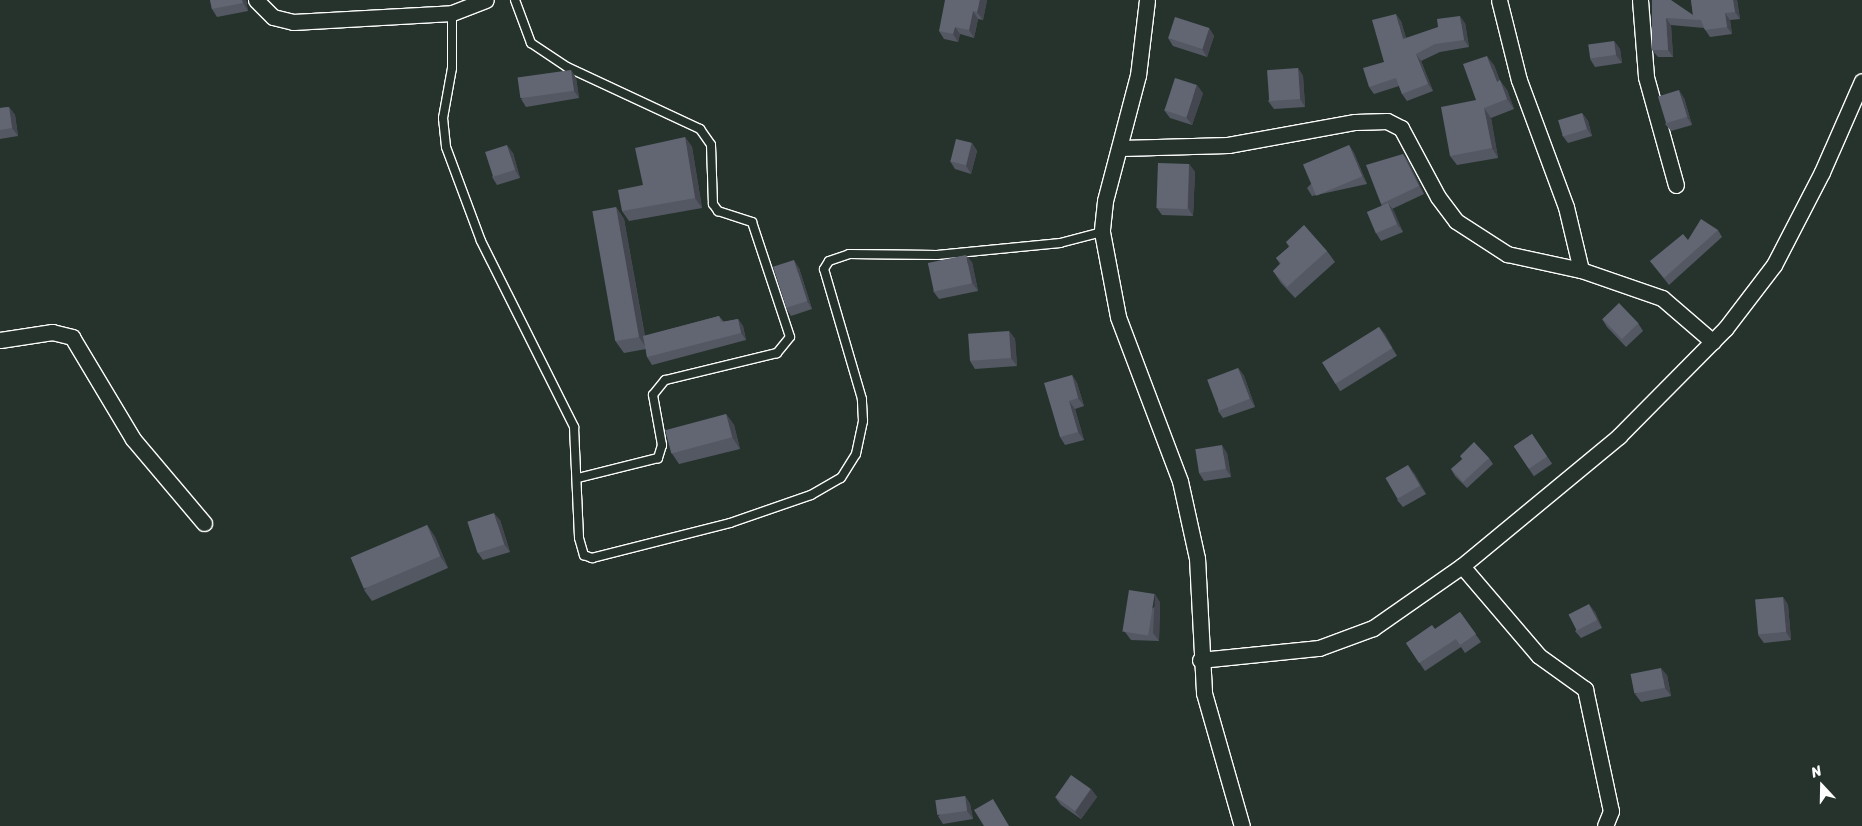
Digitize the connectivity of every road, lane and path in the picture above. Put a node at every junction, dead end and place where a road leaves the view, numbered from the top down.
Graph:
1 (256, 0) edge
2 (486, 0) edge
3 (515, 0) edge
4 (1147, 0) edge
5 (1499, 0) edge
6 (1640, 0) edge
7 (452, 14) junction
8 (1862, 81) edge
9 (1120, 148) junction
10 (1676, 185) dead end
11 (1102, 232) junction
12 (1581, 270) junction
13 (0, 340) edge
14 (1713, 342) junction
15 (578, 478) junction
16 (204, 523) dead end
17 (1462, 566) junction
18 (1200, 660) junction
19 (1242, 826) edge
20 (1605, 826) edge

1 - 7 street
2 - 7 street
3 - 15 lane
4 - 9 street
5 - 12 street
6 - 10 street
7 - 15 lane
8 - 14 street
9 - 11 street
9 - 12 street
11 - 15 lane
11 - 18 street
12 - 14 street
13 - 16 street
14 - 17 street
17 - 18 street
17 - 20 street
18 - 19 street

